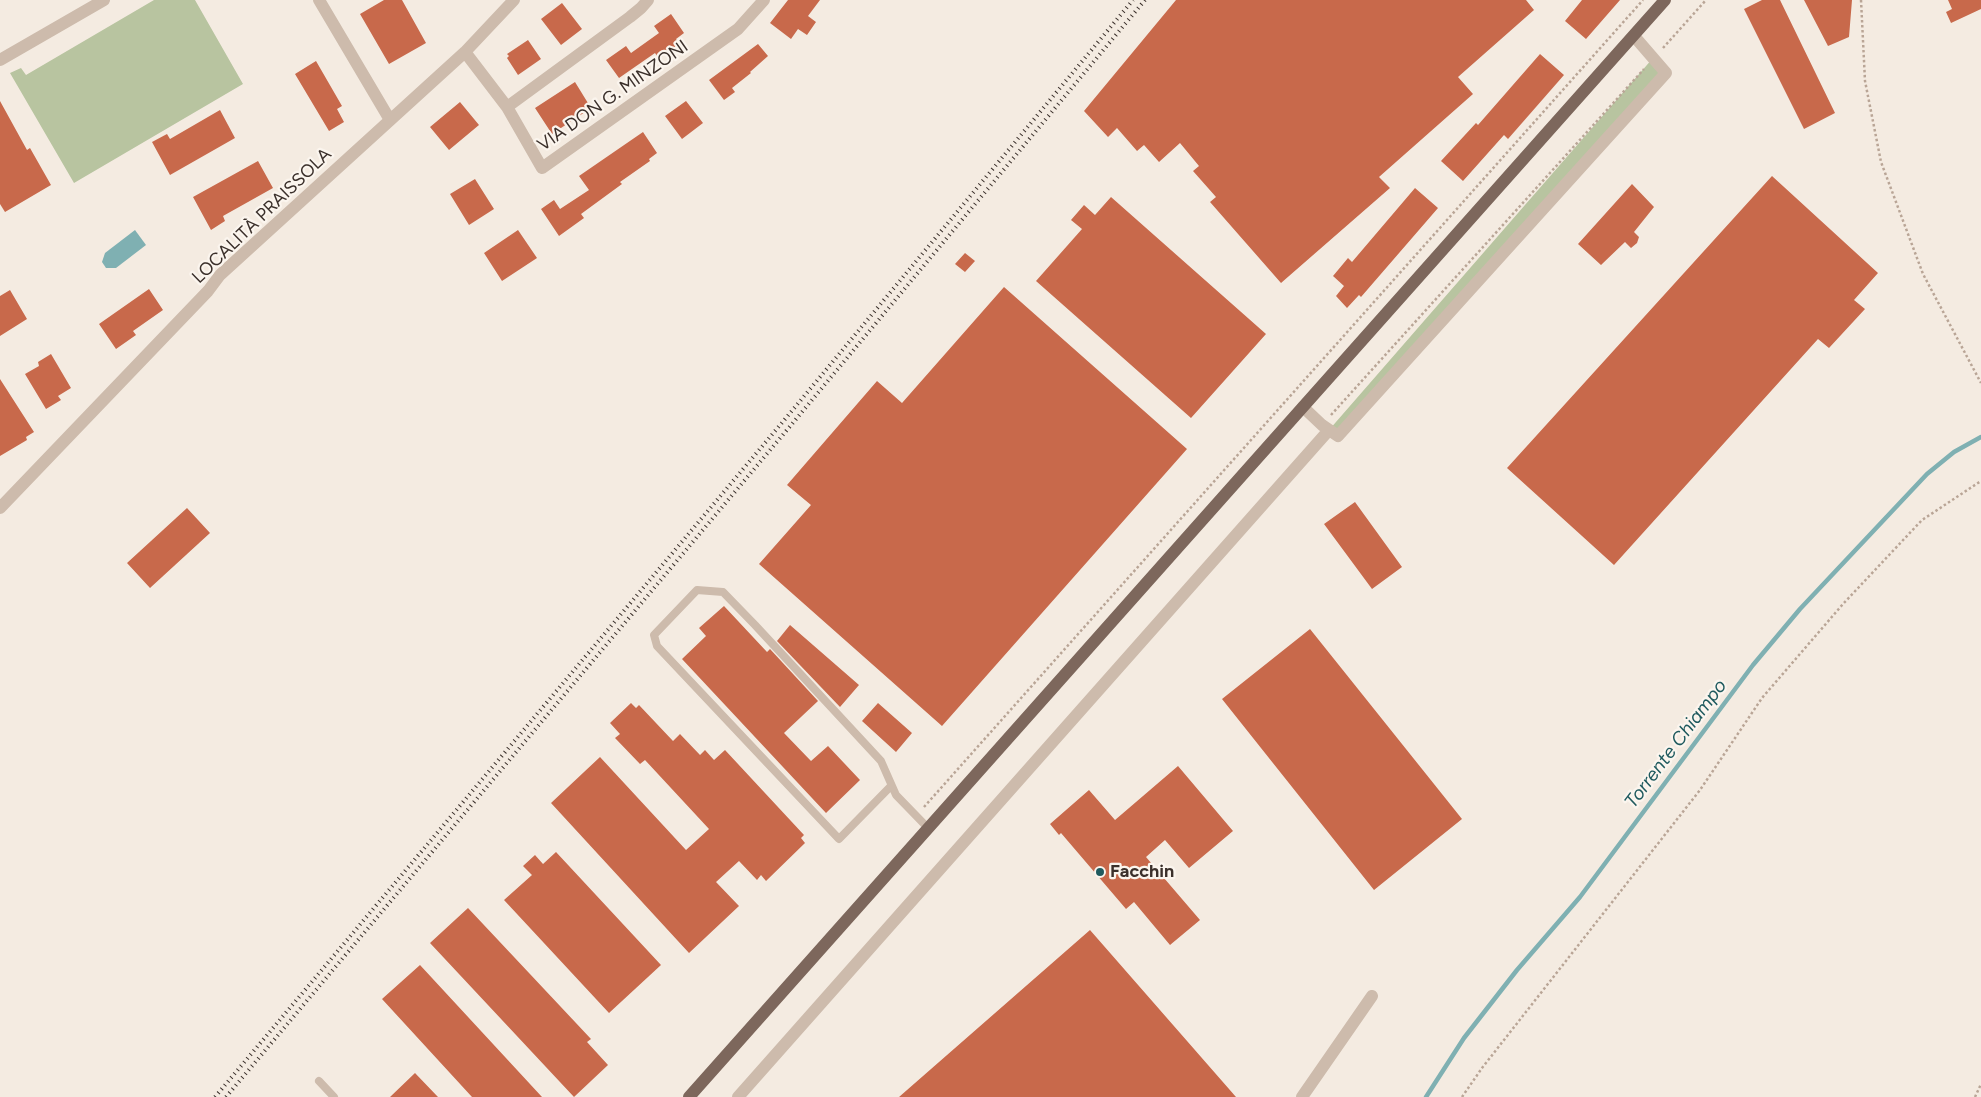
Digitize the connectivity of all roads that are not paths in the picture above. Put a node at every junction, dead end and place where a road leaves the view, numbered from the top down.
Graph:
1 (104, 0) edge
2 (319, 0) edge
3 (514, 0) edge
4 (648, 0) edge
5 (764, 0) edge
6 (1665, 0) edge
7 (1634, 36) junction
8 (465, 52) junction
9 (0, 60) edge
10 (507, 107) junction
11 (390, 120) junction
12 (1303, 407) junction
13 (1329, 430) junction
14 (0, 508) edge
15 (891, 786) junction
16 (928, 828) junction
17 (1372, 996) dead end
18 (319, 1081) dead end
19 (334, 1097) edge
20 (689, 1097) edge
21 (738, 1097) edge
22 (1302, 1097) edge

1 - 9 street
2 - 11 street
3 - 8 street, LOCALITÀ PRAISSOLA
4 - 10 street
5 - 10 street, VIA DON G. MINZONI
6 - 7 main road
7 - 12 main road
7 - 13 street
8 - 10 street, VIA DON G. MINZONI
8 - 11 street, LOCALITÀ PRAISSOLA
11 - 14 street, LOCALITÀ PRAISSOLA
12 - 13 street
12 - 16 main road
13 - 21 street
15 - 15 lane
15 - 16 lane
16 - 20 main road
17 - 22 street
18 - 19 lane

